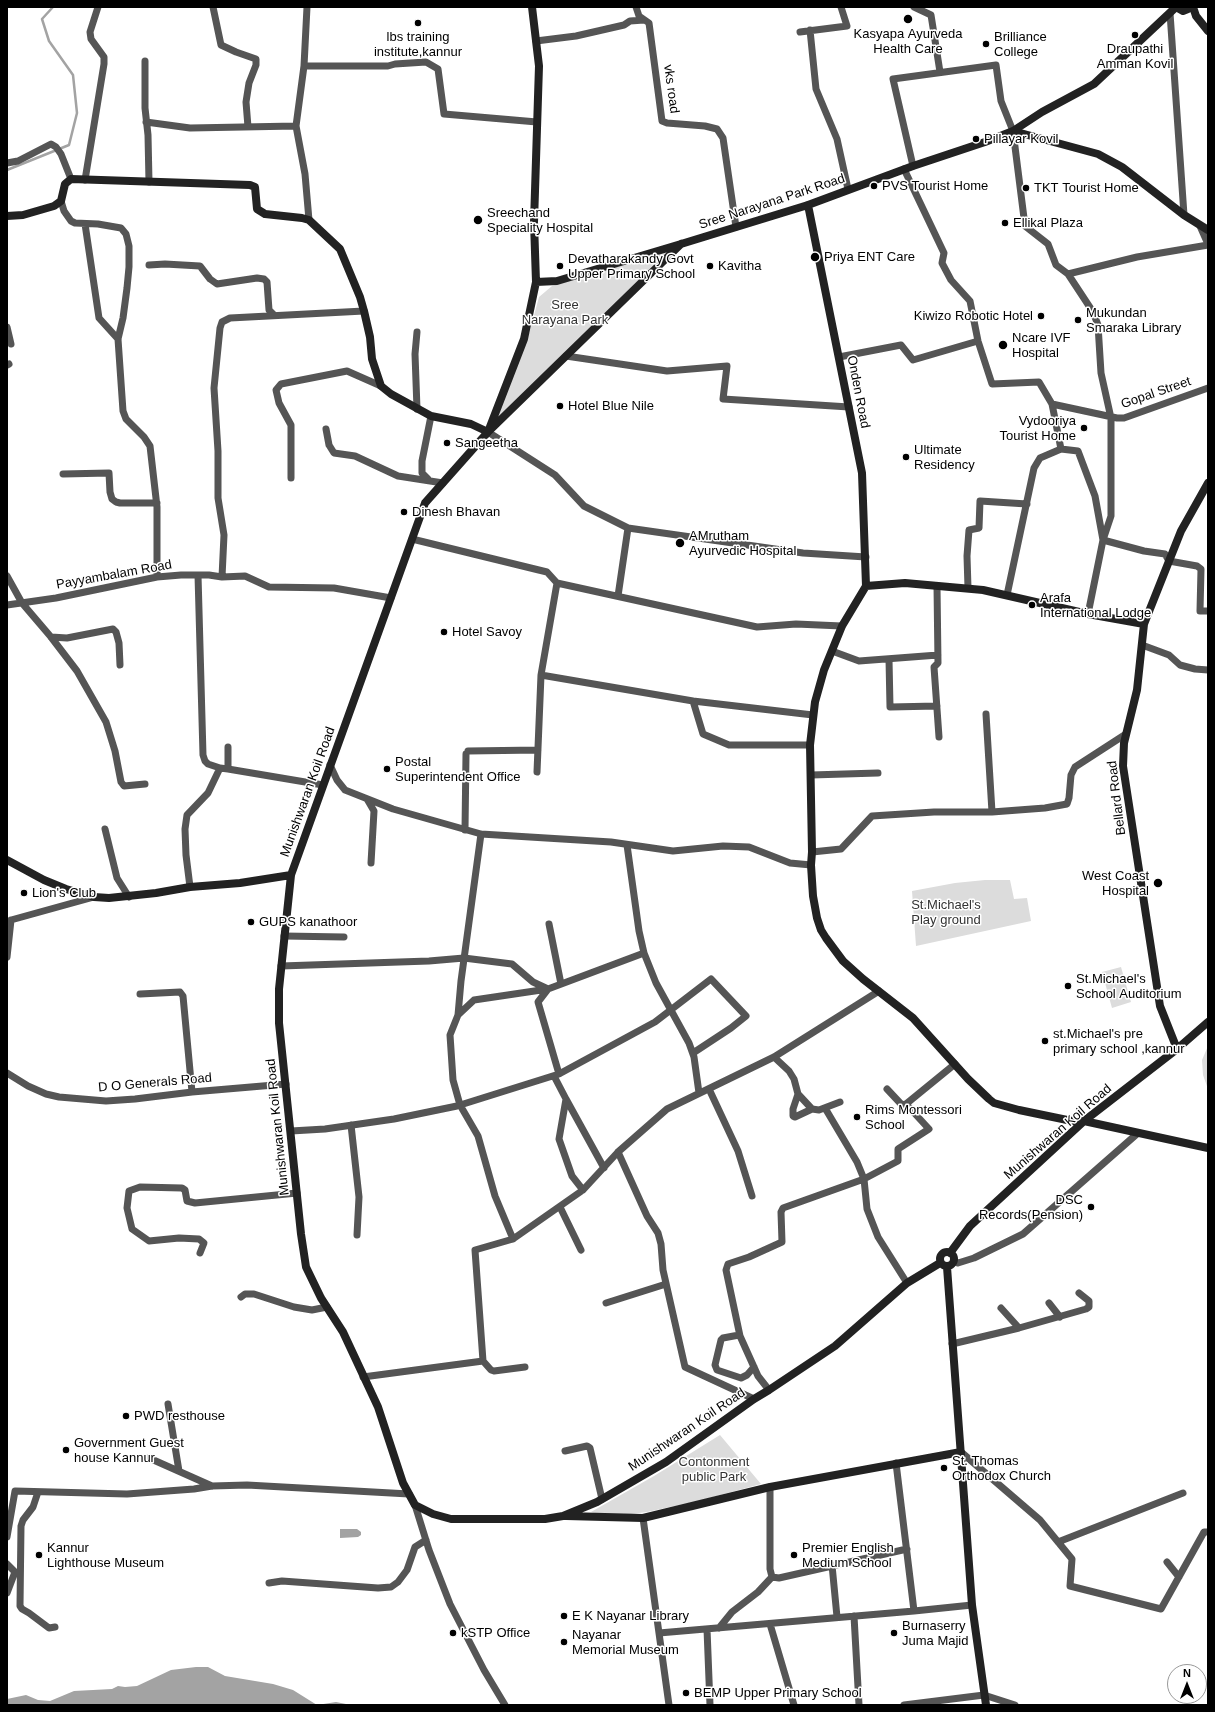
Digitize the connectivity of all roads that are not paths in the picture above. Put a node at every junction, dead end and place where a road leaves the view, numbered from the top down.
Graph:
1 (98, 7) edge
2 (213, 7) edge
3 (307, 7) edge
4 (532, 7) edge
5 (636, 7) edge
6 (841, 7) edge
7 (914, 7) edge
8 (1190, 8) edge
9 (1174, 9) edge
10 (644, 20) junction
11 (810, 30) junction
12 (1208, 31) edge
13 (800, 32) dead end
14 (536, 41) junction
15 (145, 61) dead end
16 (304, 66) junction
17 (940, 72) junction
18 (146, 122) junction
19 (537, 122) junction
20 (296, 126) junction
21 (248, 127) junction
22 (1013, 131) junction
23 (7, 164) edge
24 (913, 166) junction
25 (904, 169) junction
26 (71, 179) junction
27 (85, 180) junction
28 (149, 182) junction
29 (848, 189) junction
30 (61, 201) junction
31 (808, 205) junction
32 (1184, 214) junction
33 (7, 216) edge
34 (309, 220) junction
35 (85, 224) junction
36 (1200, 226) junction
37 (736, 227) junction
38 (1208, 230) edge
39 (682, 244) junction
40 (1208, 244) edge
41 (149, 264) dead end
42 (1068, 274) junction
43 (536, 282) junction
44 (364, 311) junction
45 (274, 314) junction
46 (7, 327) edge
47 (417, 332) dead end
48 (118, 339) junction
49 (978, 341) junction
50 (11, 344) dead end
51 (566, 356) junction
52 (839, 357) junction
53 (381, 386) junction
54 (1208, 388) edge
55 (1052, 404) junction
56 (848, 407) junction
57 (417, 409) junction
58 (431, 416) junction
59 (1110, 418) junction
60 (326, 429) dead end
61 (488, 432) junction
62 (1061, 449) junction
63 (63, 474) dead end
64 (290, 478) dead end
65 (430, 480) junction
66 (443, 482) junction
67 (1208, 483) edge
68 (157, 503) junction
69 (1027, 504) junction
70 (628, 528) junction
71 (412, 539) junction
72 (1103, 540) junction
73 (866, 556) junction
74 (1169, 561) junction
75 (198, 575) junction
76 (7, 576) edge
77 (157, 577) junction
78 (222, 577) junction
79 (558, 583) junction
80 (866, 586) junction
81 (937, 586) junction
82 (968, 588) junction
83 (1007, 595) junction
84 (618, 596) junction
85 (390, 598) junction
86 (22, 603) junction
87 (7, 605) edge
88 (1208, 611) edge
89 (1088, 614) junction
90 (1144, 624) junction
91 (842, 626) junction
92 (51, 637) junction
93 (1142, 645) junction
94 (832, 651) junction
95 (938, 655) junction
96 (889, 659) junction
97 (120, 665) dead end
98 (1208, 670) edge
99 (542, 675) junction
100 (693, 701) junction
101 (936, 706) junction
102 (986, 714) dead end
103 (813, 715) junction
104 (1126, 734) junction
105 (939, 738) dead end
106 (810, 745) junction
107 (228, 747) dead end
108 (538, 750) junction
109 (330, 765) junction
110 (220, 768) junction
111 (228, 769) junction
112 (537, 772) dead end
113 (878, 773) dead end
114 (811, 775) junction
115 (145, 784) dead end
116 (323, 785) junction
117 (367, 798) junction
118 (992, 812) junction
119 (105, 829) dead end
120 (464, 830) junction
121 (481, 834) junction
122 (627, 845) junction
123 (812, 852) junction
124 (7, 860) edge
125 (371, 863) dead end
126 (811, 865) junction
127 (291, 875) junction
128 (190, 887) junction
129 (129, 896) junction
130 (94, 897) junction
131 (9, 918) edge
132 (549, 924) dead end
133 (284, 936) junction
134 (344, 937) dead end
135 (644, 953) junction
136 (7, 957) edge
137 (464, 958) junction
138 (281, 966) junction
139 (561, 984) junction
140 (548, 989) junction
141 (879, 991) junction
142 (140, 994) dead end
143 (671, 1010) junction
144 (458, 1015) junction
145 (1208, 1022) edge
146 (1177, 1049) junction
147 (693, 1053) junction
148 (774, 1057) junction
149 (955, 1064) junction
150 (7, 1073) edge
151 (556, 1075) junction
152 (286, 1084) junction
153 (709, 1089) junction
154 (887, 1089) dead end
155 (192, 1092) junction
156 (699, 1093) junction
157 (798, 1094) junction
158 (566, 1100) junction
159 (840, 1102) dead end
160 (906, 1104) junction
161 (460, 1105) junction
162 (824, 1108) junction
163 (812, 1109) junction
164 (1084, 1121) junction
165 (351, 1125) junction
166 (291, 1131) junction
167 (1138, 1133) junction
168 (1208, 1148) edge
169 (618, 1152) junction
170 (604, 1168) junction
171 (864, 1179) junction
172 (583, 1190) junction
173 (297, 1193) junction
174 (752, 1196) dead end
175 (560, 1206) junction
176 (357, 1235) dead end
177 (512, 1239) junction
178 (581, 1250) dead end
179 (200, 1253) dead end
180 (950, 1253) junction
181 (954, 1261) junction
182 (943, 1265) junction
183 (907, 1283) junction
184 (666, 1284) junction
185 (1079, 1293) dead end
186 (241, 1298) dead end
187 (606, 1303) dead end
188 (1049, 1303) dead end
189 (327, 1307) junction
190 (1001, 1308) dead end
191 (1060, 1317) junction
192 (1019, 1328) junction
193 (739, 1335) junction
194 (952, 1344) junction
195 (483, 1361) junction
196 (754, 1367) junction
197 (525, 1368) dead end
198 (363, 1377) junction
199 (770, 1390) junction
200 (754, 1399) junction
201 (168, 1404) dead end
202 (564, 1451) dead end
203 (961, 1452) junction
204 (149, 1458) dead end
205 (896, 1463) junction
206 (178, 1471) junction
207 (212, 1486) junction
208 (770, 1487) junction
209 (38, 1492) junction
210 (1183, 1493) dead end
211 (409, 1494) junction
212 (602, 1499) junction
213 (415, 1505) junction
214 (563, 1516) junction
215 (643, 1518) junction
216 (1208, 1532) edge
217 (7, 1537) edge
218 (426, 1540) junction
219 (1058, 1542) junction
220 (907, 1549) junction
221 (1167, 1562) dead end
222 (7, 1564) edge
223 (832, 1565) junction
224 (772, 1576) junction
225 (1179, 1576) junction
226 (269, 1583) dead end
227 (7, 1593) edge
228 (972, 1605) junction
229 (914, 1612) junction
230 (854, 1616) junction
231 (837, 1617) junction
232 (770, 1624) junction
233 (55, 1626) dead end
234 (720, 1628) junction
235 (707, 1629) junction
236 (659, 1633) junction
237 (984, 1695) junction
238 (505, 1705) edge
239 (669, 1705) edge
240 (710, 1705) edge
241 (794, 1705) edge
242 (859, 1705) edge
243 (904, 1705) edge
244 (986, 1705) edge
245 (1015, 1705) edge

1 - 27 street
2 - 21 street
3 - 16 street
4 - 14 main road
5 - 10 street, vks road
6 - 11 street
7 - 17 street
8 - 9 main road
8 - 12 main road
9 - 22 main road, Sree Narayana Park Road
9 - 32 street
10 - 14 street
10 - 37 street, vks road
11 - 13 street
11 - 29 street
14 - 19 main road
15 - 18 street
16 - 19 street
16 - 20 street
17 - 22 street
17 - 24 street
18 - 21 street
18 - 28 street
19 - 43 main road
20 - 21 street
20 - 34 street
22 - 24 main road, Sree Narayana Park Road
22 - 32 main road
22 - 42 street
23 - 26 street
24 - 25 main road, Sree Narayana Park Road
25 - 29 main road, Sree Narayana Park Road
25 - 49 street
26 - 27 main road
26 - 30 main road
27 - 28 main road
28 - 34 main road
29 - 31 main road, Sree Narayana Park Road
30 - 33 main road
30 - 35 street
31 - 37 main road, Sree Narayana Park Road
31 - 52 main road, Onden Road
32 - 36 main road
34 - 44 main road
35 - 48 street
35 - 48 street
36 - 38 main road
36 - 40 street
37 - 39 main road, Sree Narayana Park Road
39 - 43 main road, Sree Narayana Park Road
39 - 51 main road, Munishwaran Koil Road
40 - 42 street
41 - 45 street
42 - 59 street
43 - 61 main road
44 - 45 street
44 - 53 main road
45 - 78 street
46 - 50 street
47 - 57 street
48 - 68 street
49 - 52 street
49 - 55 street
51 - 56 street
51 - 61 main road, Munishwaran Koil Road
52 - 56 main road, Onden Road
53 - 57 main road
53 - 64 street
54 - 59 street, Gopal Street
55 - 59 street, Gopal Street
55 - 62 street
56 - 73 main road, Onden Road
57 - 58 main road
58 - 61 main road
58 - 65 street
59 - 72 street
60 - 65 street
61 - 66 main road, Munishwaran Koil Road
61 - 70 street
62 - 69 street
62 - 72 street
63 - 68 street
65 - 66 street
66 - 71 main road, Munishwaran Koil Road
67 - 74 main road, Bellard Road
68 - 77 street
69 - 82 street
69 - 83 street
70 - 73 street
70 - 84 street
71 - 79 street
71 - 85 main road, Munishwaran Koil Road
72 - 74 street
72 - 89 street
73 - 80 main road, Onden Road
74 - 88 street
74 - 90 main road, Bellard Road
75 - 77 street, Payyambalam Road
75 - 78 street, Payyambalam Road
75 - 110 street
76 - 86 street
77 - 86 street, Payyambalam Road
78 - 85 street, Payyambalam Road
79 - 84 street
79 - 99 street
80 - 81 main road
80 - 91 main road
81 - 82 main road
81 - 95 street
82 - 83 main road
83 - 89 main road
84 - 91 street
85 - 109 main road, Munishwaran Koil Road
86 - 87 street, Payyambalam Road
86 - 92 street
89 - 90 main road
90 - 93 main road, Bellard Road
91 - 94 main road
92 - 97 street
92 - 115 street
93 - 98 street
93 - 104 main road, Bellard Road
94 - 96 street
94 - 103 main road
95 - 96 street
95 - 101 street
96 - 101 street
99 - 100 street
99 - 108 street
100 - 103 street
100 - 106 street
101 - 105 street
102 - 118 street
103 - 106 main road
104 - 118 street
104 - 146 main road, Bellard Road
106 - 114 main road
107 - 111 street
108 - 112 street
108 - 120 street
109 - 116 main road, Munishwaran Koil Road
109 - 117 street
110 - 111 street
110 - 128 street
111 - 116 street
113 - 114 street
114 - 123 main road
116 - 127 main road, Munishwaran Koil Road
117 - 120 street
117 - 125 street
118 - 123 street
119 - 129 street
120 - 121 street
121 - 122 street
121 - 137 street
122 - 126 street
122 - 135 street
123 - 126 main road
124 - 130 main road
126 - 141 main road
127 - 128 main road
127 - 133 main road, Munishwaran Koil Road
128 - 129 main road
129 - 130 main road
130 - 131 street
131 - 136 street
132 - 139 street
133 - 134 street
133 - 138 main road, Munishwaran Koil Road
135 - 139 street
135 - 143 street
137 - 138 street
137 - 140 street
137 - 144 street
138 - 152 main road, Munishwaran Koil Road
139 - 140 street
140 - 144 street
140 - 151 street
141 - 148 street
141 - 149 main road
142 - 155 street
143 - 147 street
143 - 147 street
143 - 151 street
144 - 161 street
145 - 146 main road, Munishwaran Koil Road
146 - 164 main road, Munishwaran Koil Road
147 - 156 street
148 - 153 street
148 - 157 street
149 - 160 street
149 - 164 main road
150 - 155 street, D O Generals Road
151 - 158 street
151 - 161 street
152 - 155 street, D O Generals Road
152 - 166 main road, Munishwaran Koil Road
153 - 156 street
153 - 174 street
154 - 160 street
156 - 169 street
157 - 163 street
157 - 163 street
158 - 170 street
158 - 172 street
159 - 162 street
160 - 171 street
161 - 165 street
161 - 177 street
162 - 163 street
162 - 171 street
164 - 167 main road
164 - 180 main road, Munishwaran Koil Road
165 - 166 street
165 - 176 street
166 - 173 main road, Munishwaran Koil Road
167 - 168 main road
167 - 181 street
169 - 170 street
169 - 184 street
170 - 172 street
171 - 183 street
171 - 193 street
172 - 175 street
173 - 179 street
173 - 189 main road, Munishwaran Koil Road
175 - 177 street
175 - 178 street
177 - 195 street
180 - 181 main road
180 - 182 main road
181 - 182 main road
182 - 183 main road, Munishwaran Koil Road
182 - 194 main road
183 - 199 main road, Munishwaran Koil Road
184 - 187 street
184 - 200 street
185 - 191 street
186 - 189 street
188 - 191 street
189 - 198 main road, Munishwaran Koil Road
190 - 192 street
191 - 192 street
192 - 194 street
193 - 196 street
193 - 196 street
194 - 203 main road
195 - 197 street
195 - 198 street
196 - 199 street
198 - 211 main road, Munishwaran Koil Road
199 - 200 main road, Munishwaran Koil Road
200 - 212 main road, Munishwaran Koil Road
201 - 206 street
202 - 212 street
203 - 205 main road
203 - 219 street
203 - 228 main road
204 - 206 street
205 - 208 main road
205 - 220 street
206 - 207 street
207 - 209 street
207 - 211 street
208 - 215 main road
208 - 224 street
209 - 217 street
209 - 233 street
210 - 219 street
211 - 213 main road, Munishwaran Koil Road
212 - 214 main road, Munishwaran Koil Road
213 - 214 main road, Munishwaran Koil Road
213 - 218 street
214 - 215 main road
215 - 236 street
216 - 225 street
218 - 226 street
218 - 238 street
219 - 225 street
220 - 223 street
220 - 229 street
221 - 225 street
222 - 227 street
223 - 224 street
223 - 231 street
224 - 234 street
228 - 229 street
228 - 237 main road
229 - 230 street
230 - 231 street
230 - 242 street
231 - 232 street
232 - 234 street
232 - 241 street
234 - 235 street
235 - 236 street
235 - 240 street
236 - 239 street
237 - 243 street
237 - 244 main road
237 - 245 street

